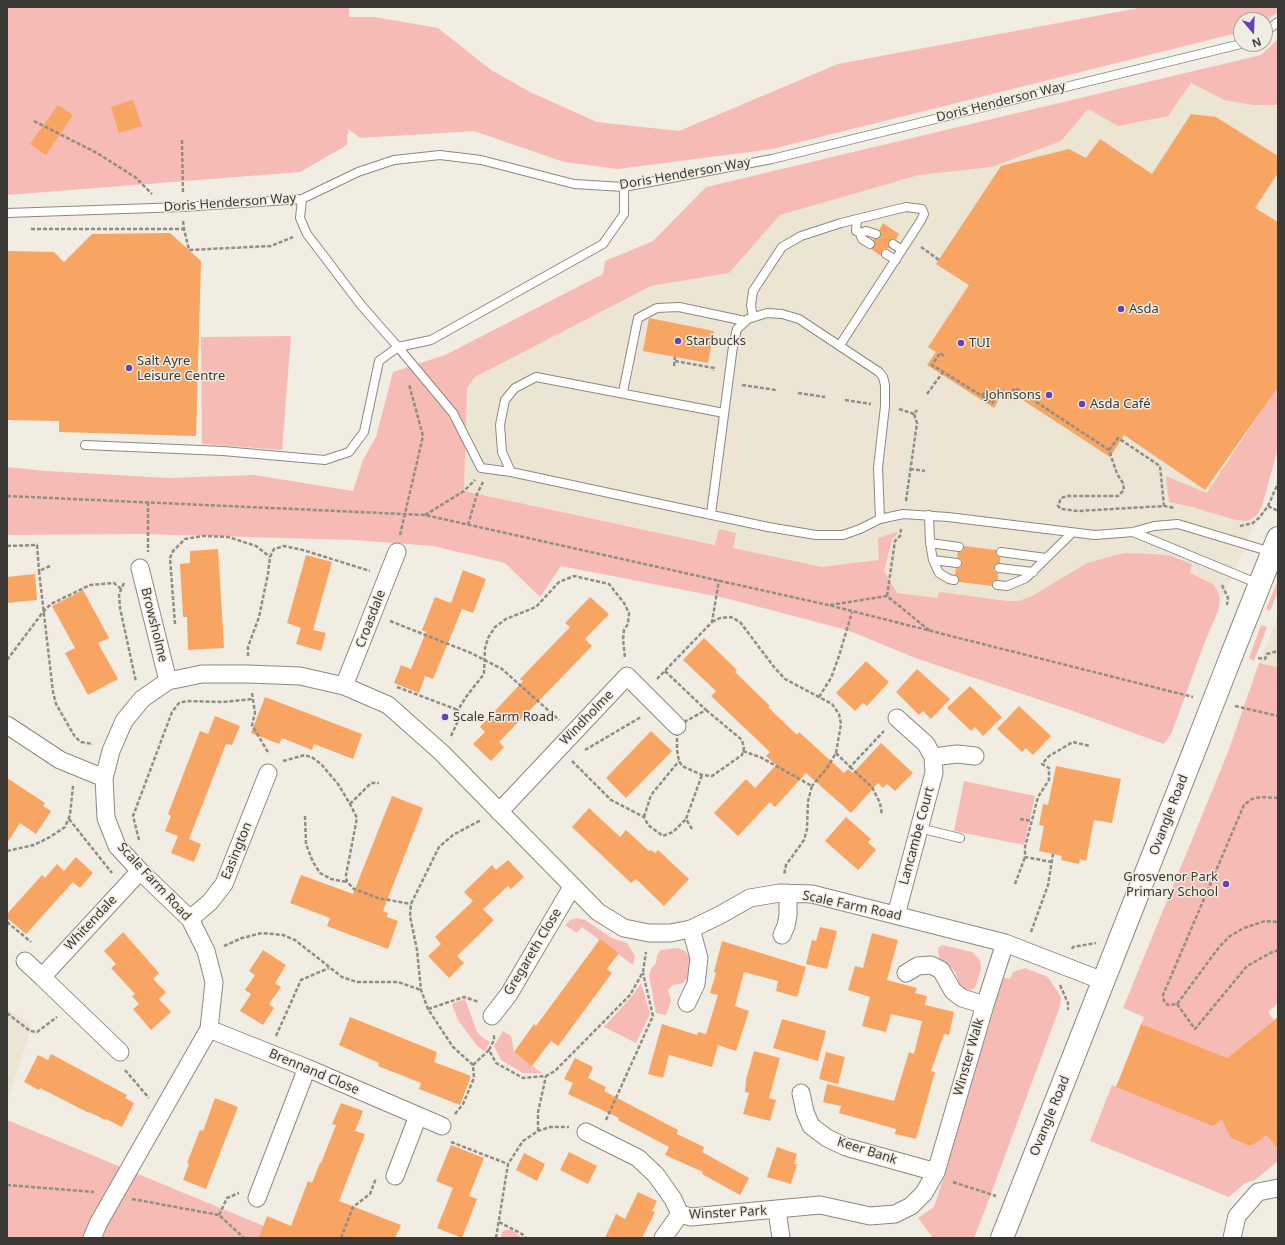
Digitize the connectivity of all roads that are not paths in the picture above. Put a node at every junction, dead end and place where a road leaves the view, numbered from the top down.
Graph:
1 (1233, 46) edge
2 (624, 187) junction
3 (302, 198) junction
4 (7, 213) edge
5 (857, 220) junction
6 (858, 232) junction
7 (876, 234) dead end
8 (870, 244) dead end
9 (893, 244) dead end
10 (902, 250) junction
11 (886, 254) dead end
12 (896, 260) junction
13 (753, 317) junction
14 (745, 321) junction
15 (840, 345) junction
16 (398, 347) junction
17 (623, 392) junction
18 (724, 413) junction
19 (85, 444) dead end
20 (511, 472) junction
21 (710, 514) junction
22 (929, 515) junction
23 (880, 519) junction
24 (1133, 532) junction
25 (1071, 534) junction
26 (930, 543) junction
27 (1275, 545) edge
28 (959, 547) dead end
29 (397, 552) dead end
30 (1001, 552) dead end
31 (1046, 558) junction
32 (933, 560) junction
33 (957, 563) dead end
34 (140, 568) road end
35 (999, 568) dead end
36 (1033, 572) junction
37 (954, 580) dead end
38 (1258, 584) junction
39 (997, 585) dead end
40 (168, 681) junction
41 (344, 686) junction
42 (897, 718) road end
43 (7, 725) edge
44 (677, 726) road end
45 (975, 756) dead end
46 (933, 757) junction
47 (270, 769) road end
48 (104, 778) junction
49 (500, 812) junction
50 (919, 828) junction
51 (960, 838) dead end
52 (140, 871) junction
53 (572, 887) junction
54 (784, 893) junction
55 (896, 915) junction
56 (190, 919) junction
57 (691, 929) junction
58 (782, 935) dead end
59 (1005, 943) junction
60 (27, 954) road end
61 (906, 973) dead end
62 (42, 976) junction
63 (1104, 981) junction
64 (687, 1002) dead end
65 (985, 1005) junction
66 (492, 1016) road end
67 (209, 1029) junction
68 (120, 1052) road end
69 (307, 1068) junction
70 (801, 1093) dead end
71 (418, 1116) junction
72 (442, 1126) road end
73 (592, 1135) road end
74 (936, 1172) junction
75 (395, 1176) road end
76 (1278, 1188) edge
77 (257, 1198) road end
78 (777, 1210) junction
79 (680, 1214) junction
80 (1006, 1234) edge
81 (92, 1238) edge
82 (663, 1238) edge
83 (782, 1238) edge
84 (1232, 1238) edge

1 - 2 lane, Doris Henderson Way
2 - 3 lane, Doris Henderson Way
2 - 16 lane
3 - 4 lane, Doris Henderson Way
3 - 16 lane
5 - 6 lane
5 - 10 lane
5 - 13 lane
6 - 7 lane
6 - 8 lane
9 - 10 lane
10 - 12 lane
11 - 12 lane
12 - 15 lane
13 - 14 lane
13 - 15 lane
14 - 17 lane
14 - 18 lane
15 - 23 lane
16 - 19 lane
16 - 20 lane
17 - 18 lane
17 - 20 lane
18 - 21 lane
20 - 21 lane
21 - 23 lane
22 - 23 lane
22 - 25 lane
22 - 26 lane
24 - 25 lane
24 - 27 lane
24 - 38 lane
25 - 31 lane
26 - 28 lane
26 - 32 lane
27 - 38 main road, Ovangle Road
29 - 41 street, Croasdale
30 - 31 lane
31 - 36 lane
32 - 33 lane
32 - 37 lane
34 - 40 street, Browsholme
35 - 36 lane
36 - 39 lane
38 - 63 main road, Ovangle Road, bridge
40 - 41 street, Scale Farm Road
40 - 48 street, Scale Farm Road
41 - 49 street, Scale Farm Road
42 - 46 street
43 - 48 street
44 - 49 street, Windholme
45 - 46 street
46 - 50 street, Lancambe Court
47 - 56 street, Easington
48 - 52 street, Scale Farm Road
49 - 53 street, Scale Farm Road
50 - 51 lane
50 - 55 street, Lancambe Court
52 - 56 street, Scale Farm Road
52 - 62 street, Whitendale
53 - 57 street, Scale Farm Road
53 - 66 street, Gregareth Close
54 - 55 street, Scale Farm Road
54 - 57 street, Scale Farm Road
54 - 58 street
55 - 59 street, Scale Farm Road
56 - 67 street, Scale Farm Road
57 - 64 street
59 - 63 street, Scale Farm Road
59 - 65 street, Winster Walk
60 - 62 street
61 - 65 street
62 - 68 street
63 - 80 main road, Ovangle Road
65 - 74 street, Winster Walk
67 - 69 street, Brennand Close
67 - 81 street, Scale Farm Road
69 - 71 street, Brennand Close
69 - 77 street
70 - 74 street, Keer Bank
71 - 72 street, Brennand Close
71 - 75 street
73 - 79 street, Winster Park
74 - 78 street, Winster Park
76 - 84 street
78 - 79 street, Winster Park
78 - 83 street, Winster Park
79 - 82 street, Winster Park

